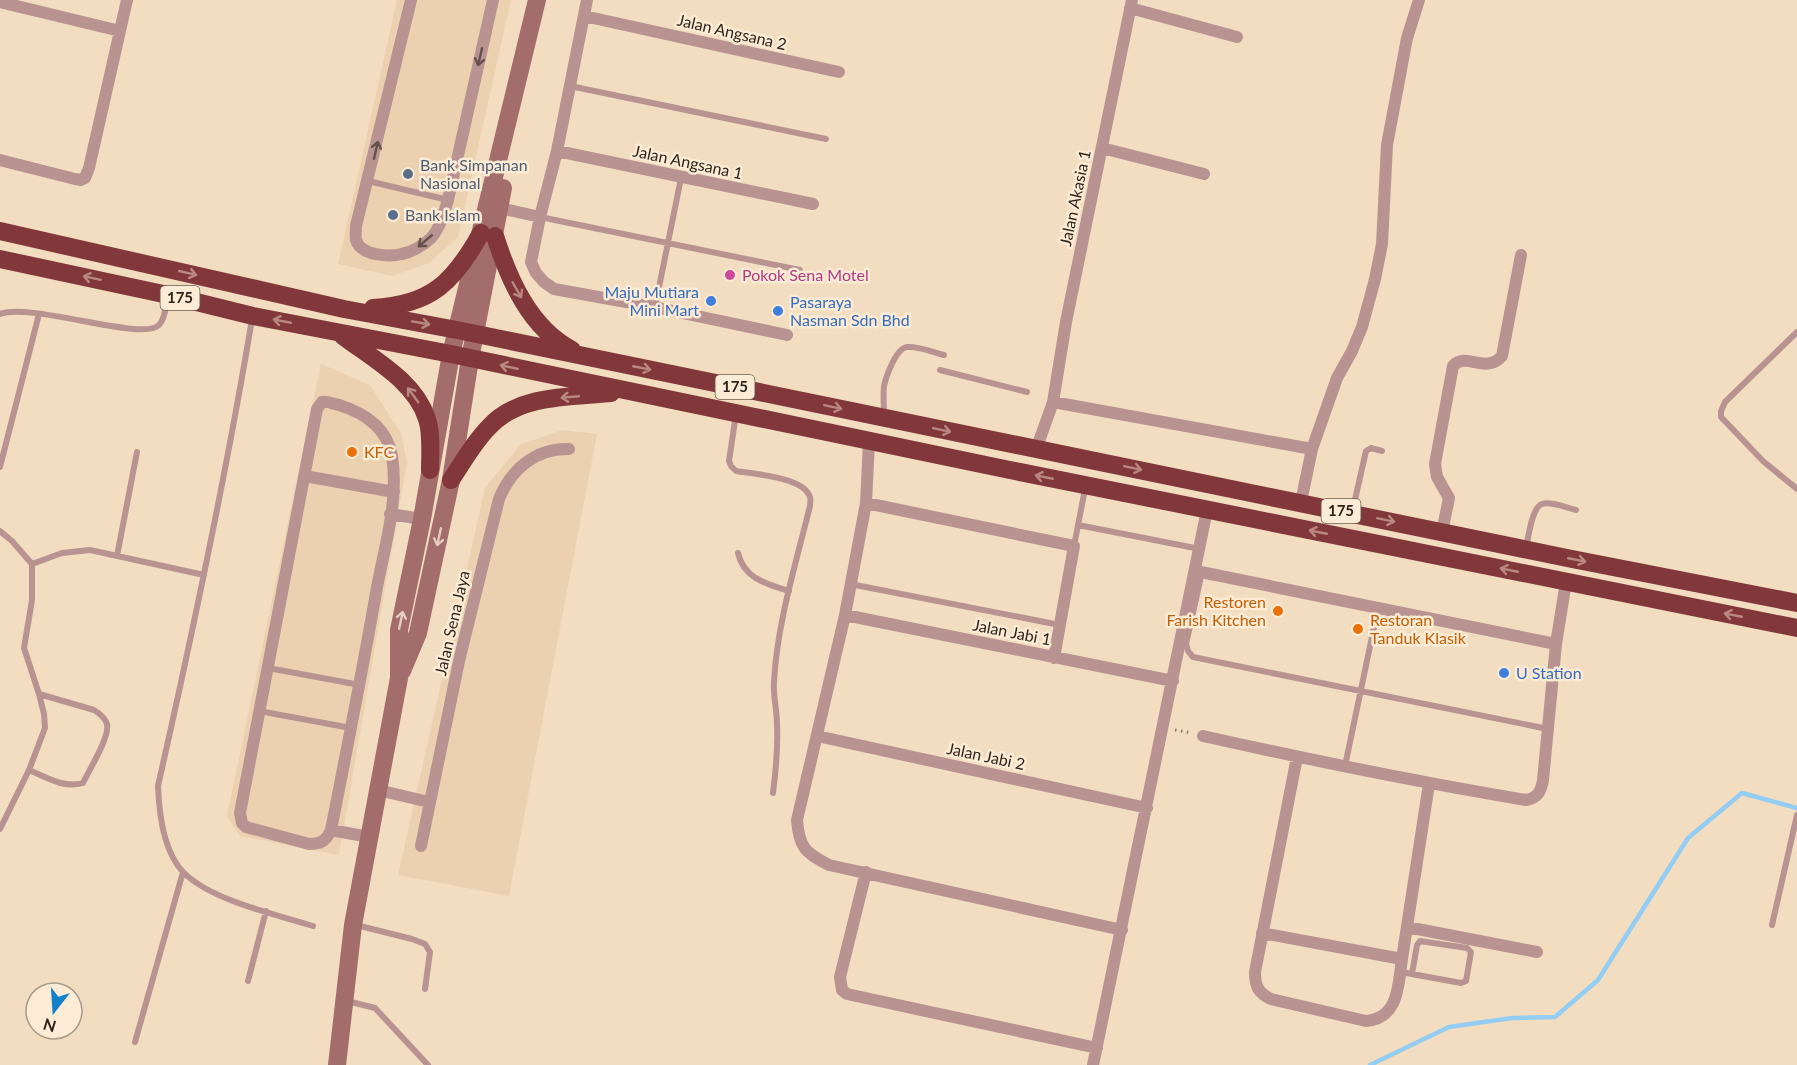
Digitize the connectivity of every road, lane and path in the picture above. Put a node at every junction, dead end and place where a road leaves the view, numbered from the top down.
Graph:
1 (127, 0) edge
2 (411, 0) edge
3 (493, 0) edge
4 (587, 0) edge
5 (1419, 0) edge
6 (0, 2) edge
7 (1131, 4) edge
8 (535, 6) edge
9 (584, 16) junction
10 (120, 31) junction
11 (1237, 37) dead end
12 (839, 72) dead end
13 (570, 86) junction
14 (826, 139) dead end
15 (1102, 148) junction
16 (557, 151) junction
17 (0, 160) edge
18 (1204, 174) dead end
19 (681, 178) junction
20 (368, 182) junction
21 (448, 200) junction
22 (813, 204) dead end
23 (500, 208) junction
24 (540, 217) junction
25 (0, 231) edge
26 (488, 235) junction
27 (668, 243) junction
28 (1521, 255) dead end
29 (0, 259) edge
30 (800, 270) dead end
31 (168, 295) junction
32 (654, 307) junction
33 (344, 309) junction
34 (0, 314) edge
35 (39, 314) junction
36 (253, 316) junction
37 (457, 330) junction
38 (1797, 332) edge
39 (339, 333) junction
40 (475, 334) junction
41 (787, 335) dead end
42 (451, 354) junction
43 (944, 355) dead end
44 (585, 357) junction
45 (470, 359) junction
46 (940, 370) dead end
47 (628, 391) junction
48 (1027, 392) dead end
49 (1053, 402) junction
50 (736, 413) junction
51 (884, 418) junction
52 (869, 441) junction
53 (1037, 447) junction
54 (1312, 448) junction
55 (569, 449) dead end
56 (1382, 451) dead end
57 (138, 452) dead end
58 (0, 467) edge
59 (430, 470) junction
60 (304, 476) junction
61 (452, 480) junction
62 (1086, 485) junction
63 (1797, 489) edge
64 (394, 492) junction
65 (1301, 502) junction
66 (866, 503) junction
67 (1207, 510) junction
68 (1576, 510) dead end
69 (390, 514) junction
70 (1352, 514) junction
71 (422, 519) junction
72 (1078, 525) junction
73 (0, 531) edge
74 (1442, 532) junction
75 (1074, 546) junction
76 (1200, 549) junction
77 (1526, 549) junction
78 (738, 553) dead end
79 (117, 556) junction
80 (32, 564) junction
81 (1199, 571) junction
82 (204, 575) junction
83 (1566, 582) junction
84 (850, 584) junction
85 (789, 591) junction
86 (1797, 603) edge
87 (1378, 608) junction
88 (845, 615) junction
89 (1060, 626) junction
90 (1797, 628) edge
91 (1556, 644) junction
92 (1054, 657) junction
93 (268, 668) junction
94 (399, 678) junction
95 (1173, 681) junction
96 (360, 685) junction
97 (1359, 691) junction
98 (39, 694) junction
99 (260, 711) junction
100 (1164, 727) junction
101 (351, 728) junction
102 (1548, 729) junction
103 (817, 736) junction
104 (1203, 736) joint
105 (1297, 757) junction
106 (1345, 766) junction
107 (29, 770) junction
108 (1429, 784) junction
109 (378, 790) junction
110 (773, 793) dead end
111 (429, 802) junction
112 (1147, 808) junction
113 (1797, 815) edge
114 (0, 829) edge
115 (331, 830) junction
116 (369, 837) junction
117 (421, 846) dead end
118 (183, 872) junction
119 (866, 872) junction
120 (266, 911) junction
121 (353, 925) junction
122 (1772, 925) dead end
123 (313, 926) dead end
124 (1407, 927) junction
125 (1122, 930) junction
126 (1262, 933) junction
127 (1537, 952) dead end
128 (1405, 968) junction
129 (248, 981) dead end
130 (425, 989) dead end
131 (344, 1000) junction
132 (135, 1041) dead end
133 (1097, 1048) junction
134 (337, 1065) edge
135 (428, 1065) edge
136 (1094, 1065) edge

1 - 10 street
20 -> 2 street
3 -> 21 street
4 - 9 street
5 - 54 street
6 - 10 street
7 - 11 street
7 - 15 street, Jalan Akasia 1
8 - 23 main road
8 - 26 main road
9 - 12 street, Jalan Angsana 2
9 - 13 street
10 - 17 street
13 - 14 lane
13 - 16 street
15 - 18 street
15 - 49 street, Jalan Akasia 1
16 - 19 street, Jalan Angsana 1
16 - 24 street
19 - 22 street, Jalan Angsana 1
19 - 27 lane
20 - 21 lane
21 -> 20 street
23 - 24 street
23 - 26 main road
24 - 27 lane
24 - 32 street
25 -> 33 highway, 175
26 - 33 highway
26 - 37 main road
26 - 40 main road
26 -> 44 highway
27 - 30 lane
27 - 32 lane
28 - 74 street
31 -> 29 highway, 175
31 - 35 lane
31 - 36 highway, 175
32 - 41 street
33 -> 37 highway, 175
34 - 35 lane
35 - 58 lane
39 -> 36 highway, 175
36 - 82 lane
37 - 40 highway, 175
37 - 42 main road
38 - 63 lane
39 - 42 highway, 175
59 -> 39 highway
40 - 44 highway, 175
40 - 45 main road
42 - 45 highway, 175
42 - 59 main road
43 - 51 lane
44 -> 51 highway, 175
47 -> 45 highway, 175
45 - 61 main road
46 - 48 lane
47 - 50 highway, 175
47 -> 61 highway
49 - 53 street, Jalan Akasia 1
49 - 54 street
50 - 52 highway, 175
50 - 85 lane
51 -> 53 highway, 175
62 -> 52 highway, 175
52 - 66 street
53 -> 65 highway, 175
54 - 65 street
55 - 111 street, Jalan Sena Jaya
56 - 70 lane
57 - 79 lane
59 - 71 main road
60 - 64 street
60 - 64 street
60 - 93 street
61 -> 94 main road
62 - 67 highway, 175
62 - 72 lane
64 - 69 street
65 - 70 highway, 175
66 - 75 street
66 - 84 street
67 - 76 street
83 -> 67 highway, 175
68 - 77 lane
69 - 71 street
69 - 96 street
70 -> 74 highway, 175
94 -> 71 main road
72 - 75 lane
72 - 76 lane
73 - 80 lane
74 - 77 highway, 175
75 - 89 street
76 - 81 street
77 -> 86 highway, 175
78 - 85 lane
79 - 80 lane
79 - 82 lane
80 - 98 lane
81 - 87 street
81 - 95 street
81 - 97 lane
82 - 118 lane
90 -> 83 highway, 175
83 - 91 street
84 - 88 street
84 - 89 lane
85 - 110 lane
87 - 91 street
87 - 97 lane
88 - 92 street, Jalan Jabi 1
88 - 103 street
89 - 92 street
91 - 102 street
92 - 95 street, Jalan Jabi 1
93 - 96 lane
93 - 99 street
94 - 109 main road
95 - 100 street
96 - 101 street
97 - 102 lane
97 - 106 lane
98 - 107 lane
98 - 107 lane
99 - 101 lane
99 - 115 street
100 - 104 path
100 - 112 street
101 - 115 street
102 - 108 street
103 - 112 street, Jalan Jabi 2
103 - 119 street
104 - 105 street
105 - 106 street
105 - 126 street
106 - 108 street
107 - 114 lane
108 - 124 street
109 - 111 street
109 - 116 main road
111 - 117 street, Jalan Sena Jaya
112 - 125 street
113 - 122 lane
115 - 116 street
116 - 121 main road
118 - 120 lane
118 - 132 lane
119 - 125 street
119 - 133 street
120 - 123 lane
120 - 129 lane
121 - 130 lane
121 - 131 main road
124 - 127 street
124 - 128 street
125 - 133 street
126 - 128 street
126 - 128 street
128 - 128 lane
131 - 134 main road
131 - 135 lane
133 - 136 street

